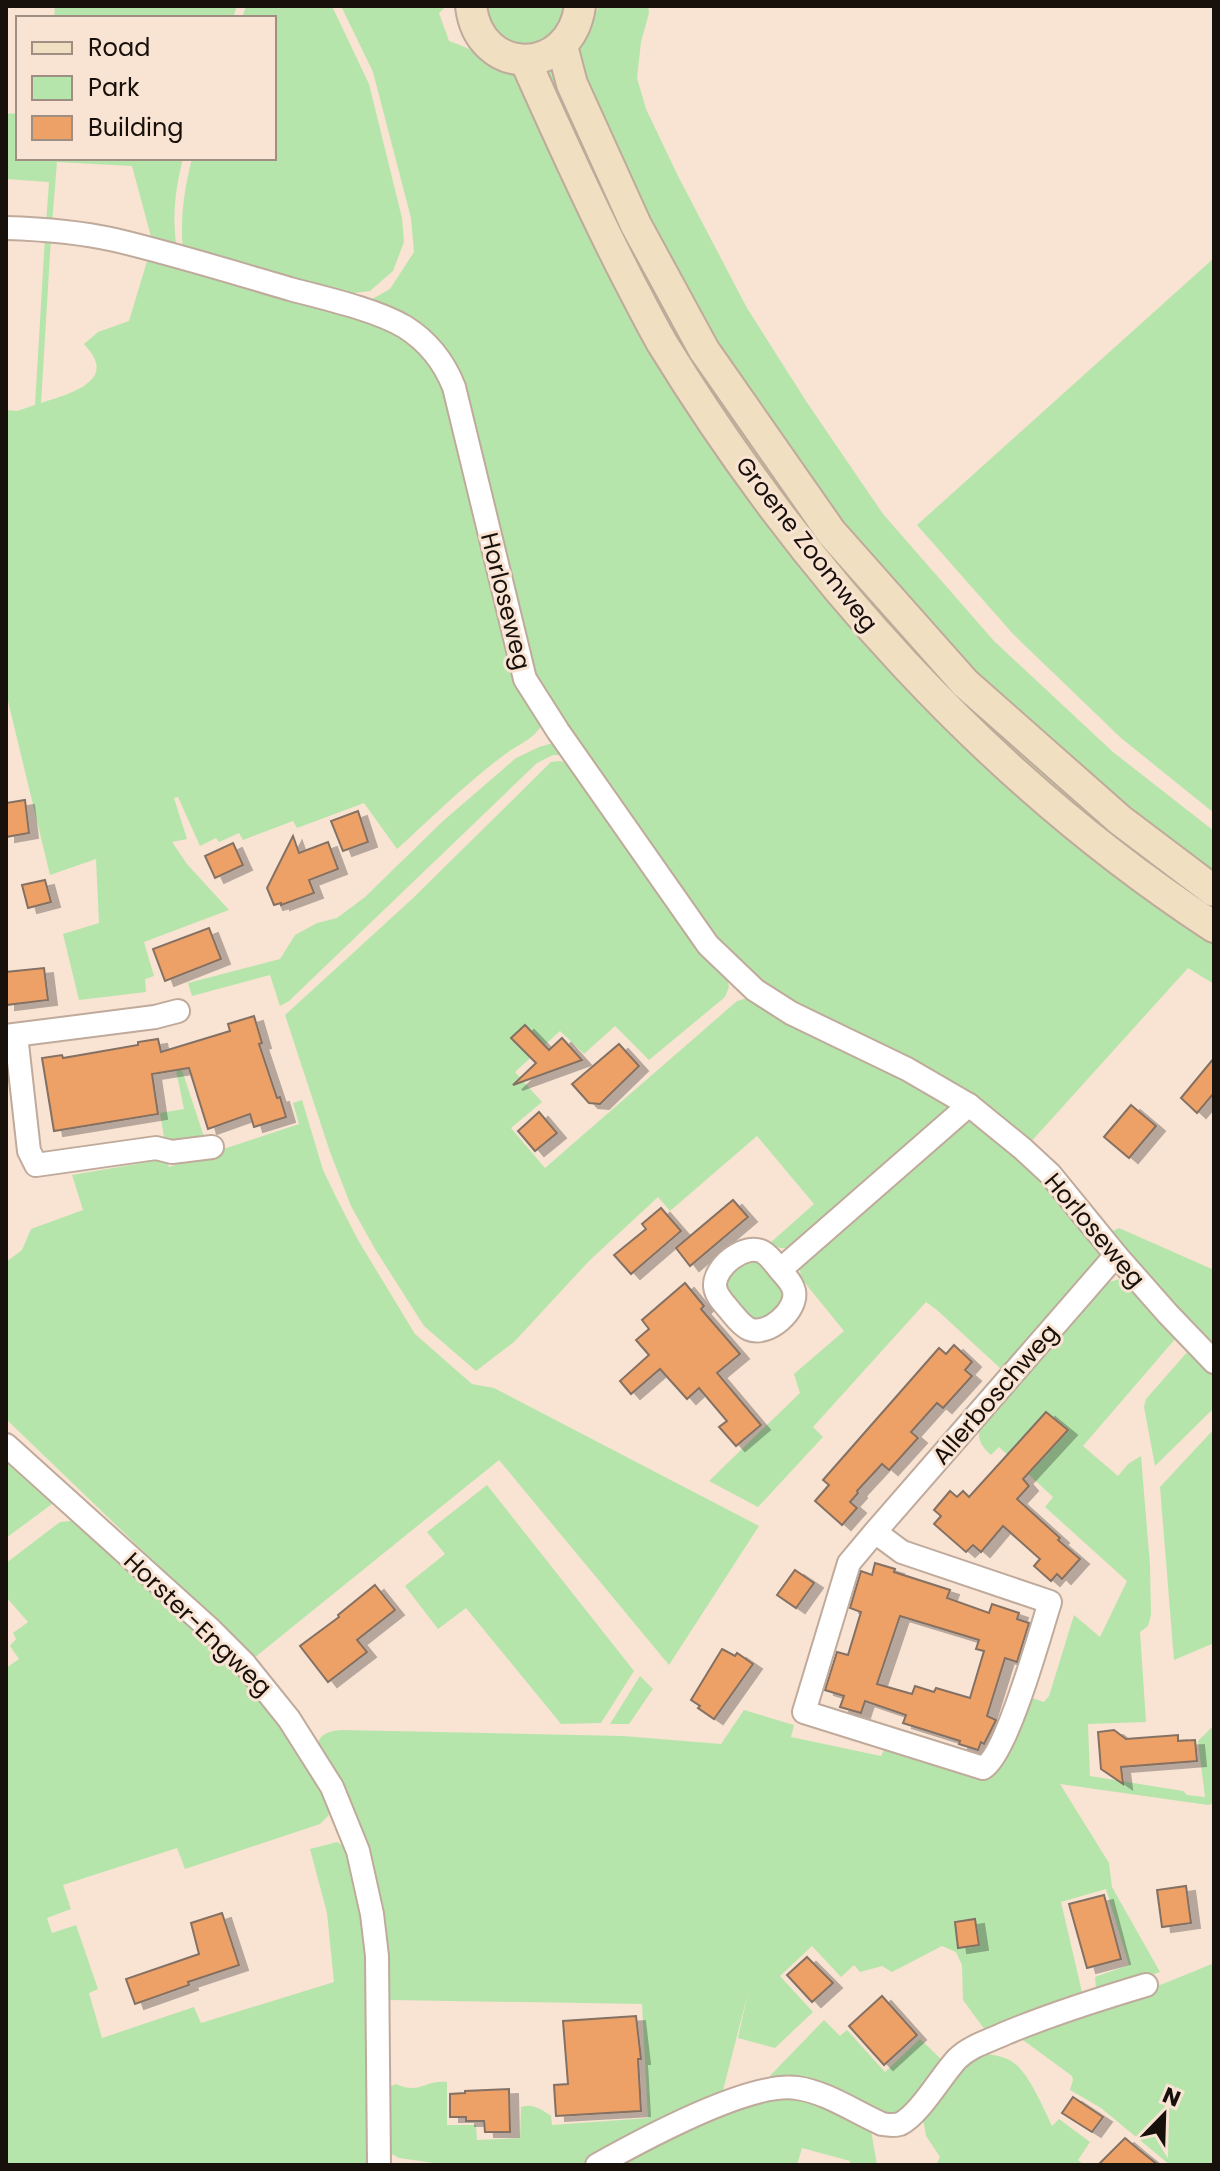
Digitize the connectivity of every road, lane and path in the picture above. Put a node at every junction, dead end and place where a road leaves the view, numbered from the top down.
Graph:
1 (471, 6) edge
2 (580, 6) edge
3 (562, 46) junction
4 (525, 60) junction
5 (6, 228) edge
6 (1214, 891) edge
7 (1214, 927) edge
8 (178, 1011) dead end
9 (11, 1035) edge
10 (969, 1105) junction
11 (212, 1147) dead end
12 (1116, 1255) junction
13 (780, 1270) dead end
14 (1214, 1362) edge
15 (6, 1445) edge
16 (875, 1532) junction
17 (1146, 1985) dead end
18 (379, 2165) edge
19 (597, 2165) edge

1 - 4 main road
2 - 3 main road
3 - 4 main road
3 - 6 main road, Groene Zoomweg
4 - 7 main road, Groene Zoomweg
5 - 10 street, Horloseweg
8 - 9 street
9 - 11 street
10 - 12 street, Horloseweg
10 - 13 street
12 - 14 street, Horloseweg
12 - 16 street, Allerboschweg
15 - 18 street, Horster-Engweg
16 - 16 street, Allerboschweg
17 - 19 street

